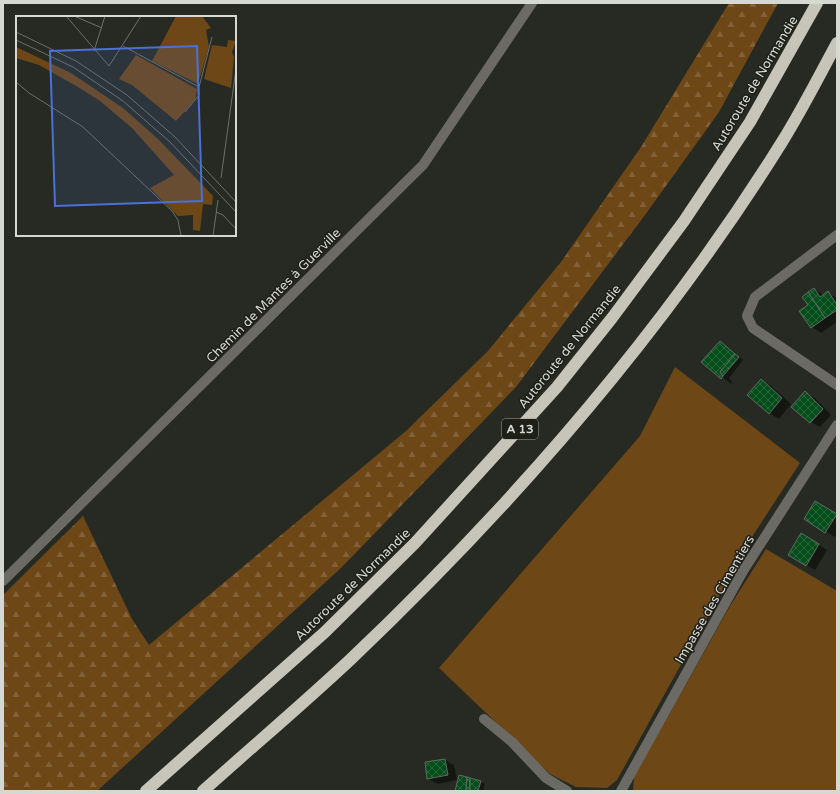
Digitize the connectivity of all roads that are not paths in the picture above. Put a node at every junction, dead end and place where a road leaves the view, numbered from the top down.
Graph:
1 (532, 3) edge
2 (817, 3) edge
3 (837, 43) edge
4 (836, 238) edge
5 (837, 385) edge
6 (837, 425) edge
7 (3, 581) edge
8 (484, 719) dead end
9 (146, 791) edge
10 (203, 791) edge
11 (567, 791) edge
12 (621, 791) edge

1 - 7 street, Chemin de Mantes à Guerville
2 - 9 highway, Autoroute de Normandie / A 13
3 - 10 highway, A 13
4 - 5 street
6 - 12 street, Impasse des Cimentiers
8 - 11 street

